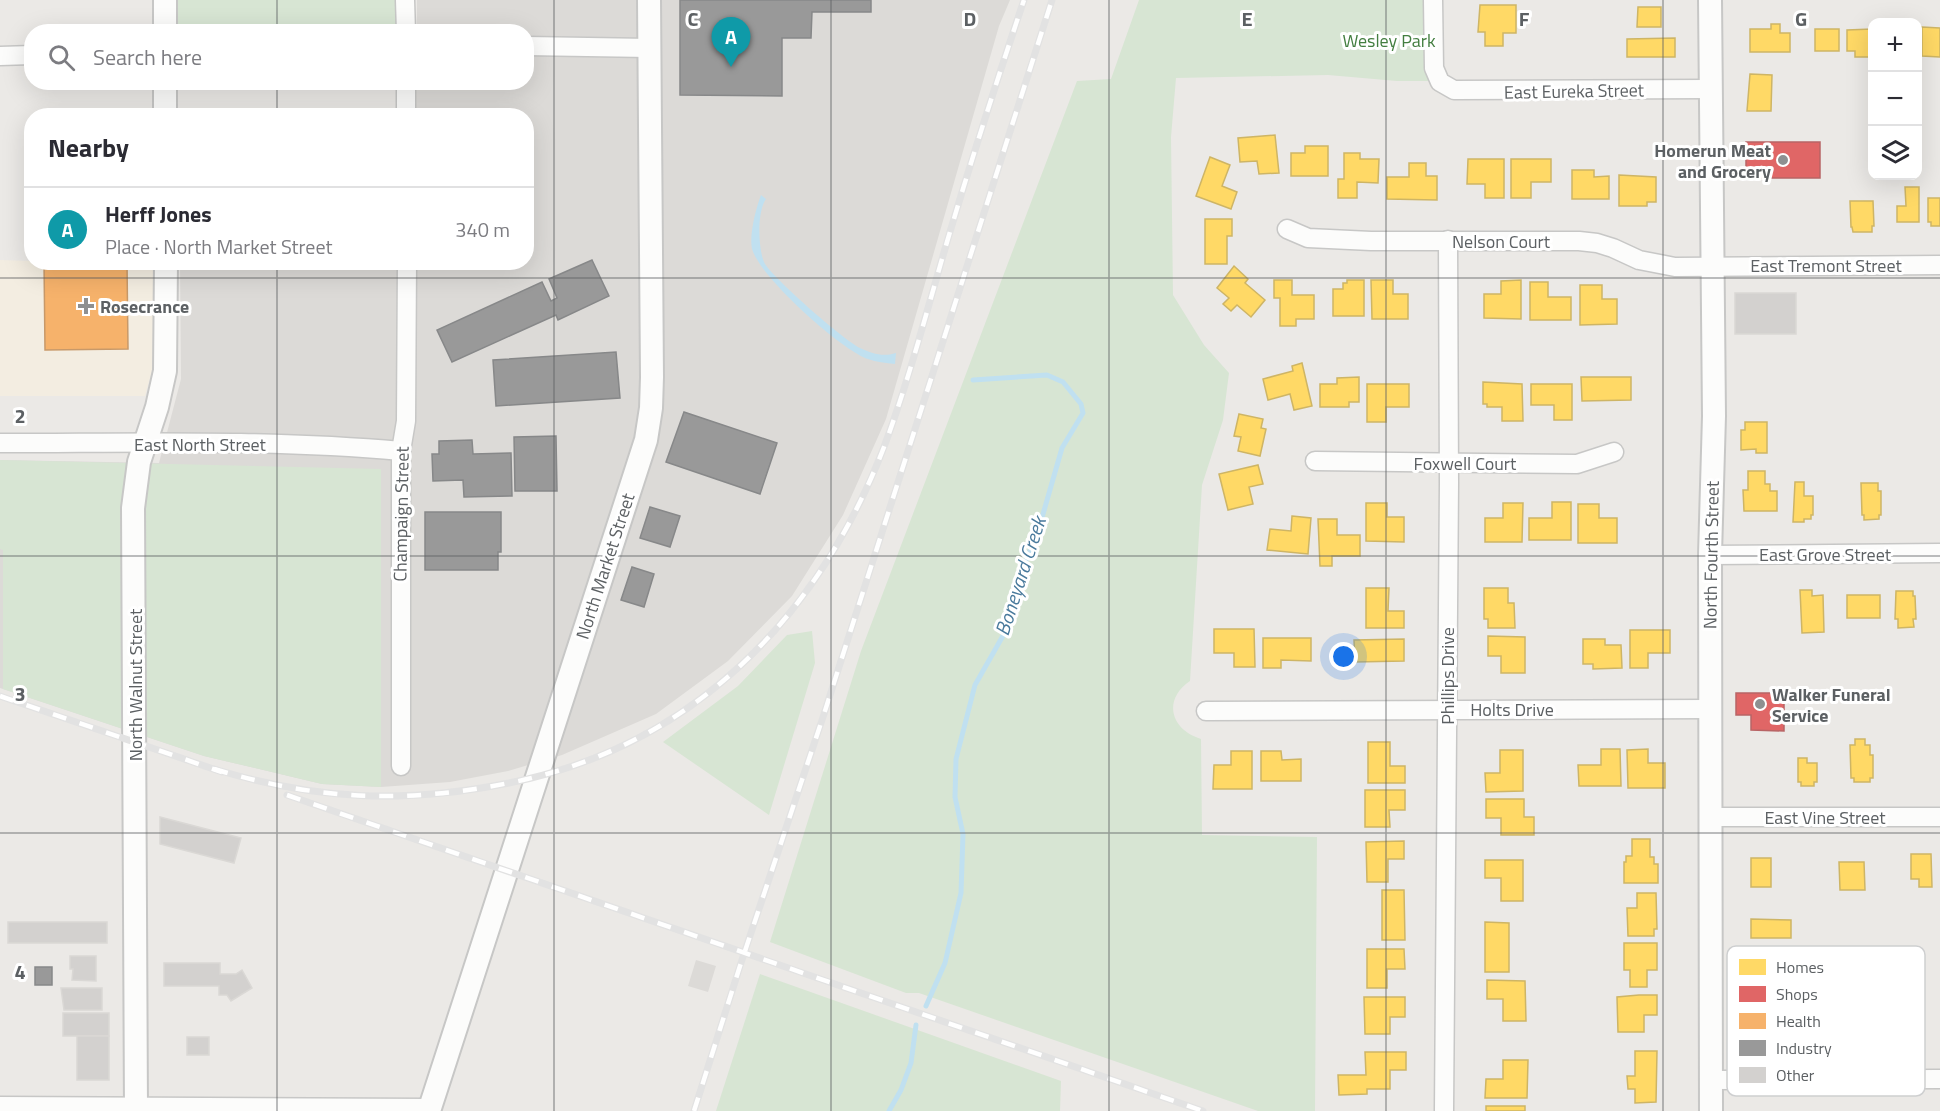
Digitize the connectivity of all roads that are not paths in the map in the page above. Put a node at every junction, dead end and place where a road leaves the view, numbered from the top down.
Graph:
1 (165, 0) edge
2 (405, 0) edge
3 (649, 0) edge
4 (1433, 0) edge
5 (1710, 0) edge
6 (165, 24) edge
7 (406, 24) edge
8 (534, 46) edge
9 (649, 48) junction
10 (24, 55) edge
11 (0, 56) edge
12 (1710, 89) junction
13 (165, 90) edge
14 (406, 90) edge
15 (165, 108) edge
16 (406, 108) edge
17 (1287, 229) dead end
18 (1448, 240) junction
19 (1940, 265) edge
20 (1712, 266) junction
21 (166, 270) edge
22 (407, 270) edge
23 (0, 443) edge
24 (144, 443) junction
25 (400, 451) junction
26 (1614, 452) dead end
27 (1315, 461) dead end
28 (1449, 464) junction
29 (1940, 553) edge
30 (1710, 555) junction
31 (1447, 709) junction
32 (1710, 709) junction
33 (1206, 711) dead end
34 (401, 766) dead end
35 (1711, 817) junction
36 (1940, 817) edge
37 (1925, 1079) edge
38 (1940, 1079) edge
39 (1711, 1080) junction
40 (1727, 1080) edge
41 (0, 1106) edge
42 (136, 1108) edge
43 (430, 1110) edge
44 (1444, 1111) edge
45 (1711, 1111) edge

1 - 6 street
2 - 7 street
3 - 9 street, North Market Street
4 - 12 street, East Eureka Street
5 - 12 street, North Fourth Street
8 - 9 street
9 - 43 street, North Market Street
10 - 11 street
12 - 20 street, North Fourth Street
13 - 15 street
14 - 16 street
17 - 18 street, Nelson Court
18 - 20 street, Nelson Court
18 - 28 street, Phillips Drive
19 - 20 street, East Tremont Street
20 - 30 street, North Fourth Street
21 - 24 street, North Walnut Street
22 - 25 street, Champaign Street
23 - 24 street, East North Street
24 - 25 street, East North Street
24 - 42 street, North Walnut Street
25 - 34 street, Champaign Street
26 - 28 street, Foxwell Court
27 - 28 street, Foxwell Court
28 - 31 street, Phillips Drive
29 - 30 street, East Grove Street
30 - 32 street, North Fourth Street
31 - 32 street, Holts Drive
31 - 33 street, Holts Drive
31 - 44 street, Phillips Drive
32 - 35 street, North Fourth Street
35 - 36 street, East Vine Street
35 - 39 street, North Fourth Street
37 - 38 street
39 - 40 street
39 - 45 street, North Fourth Street
41 - 42 street
42 - 43 street

